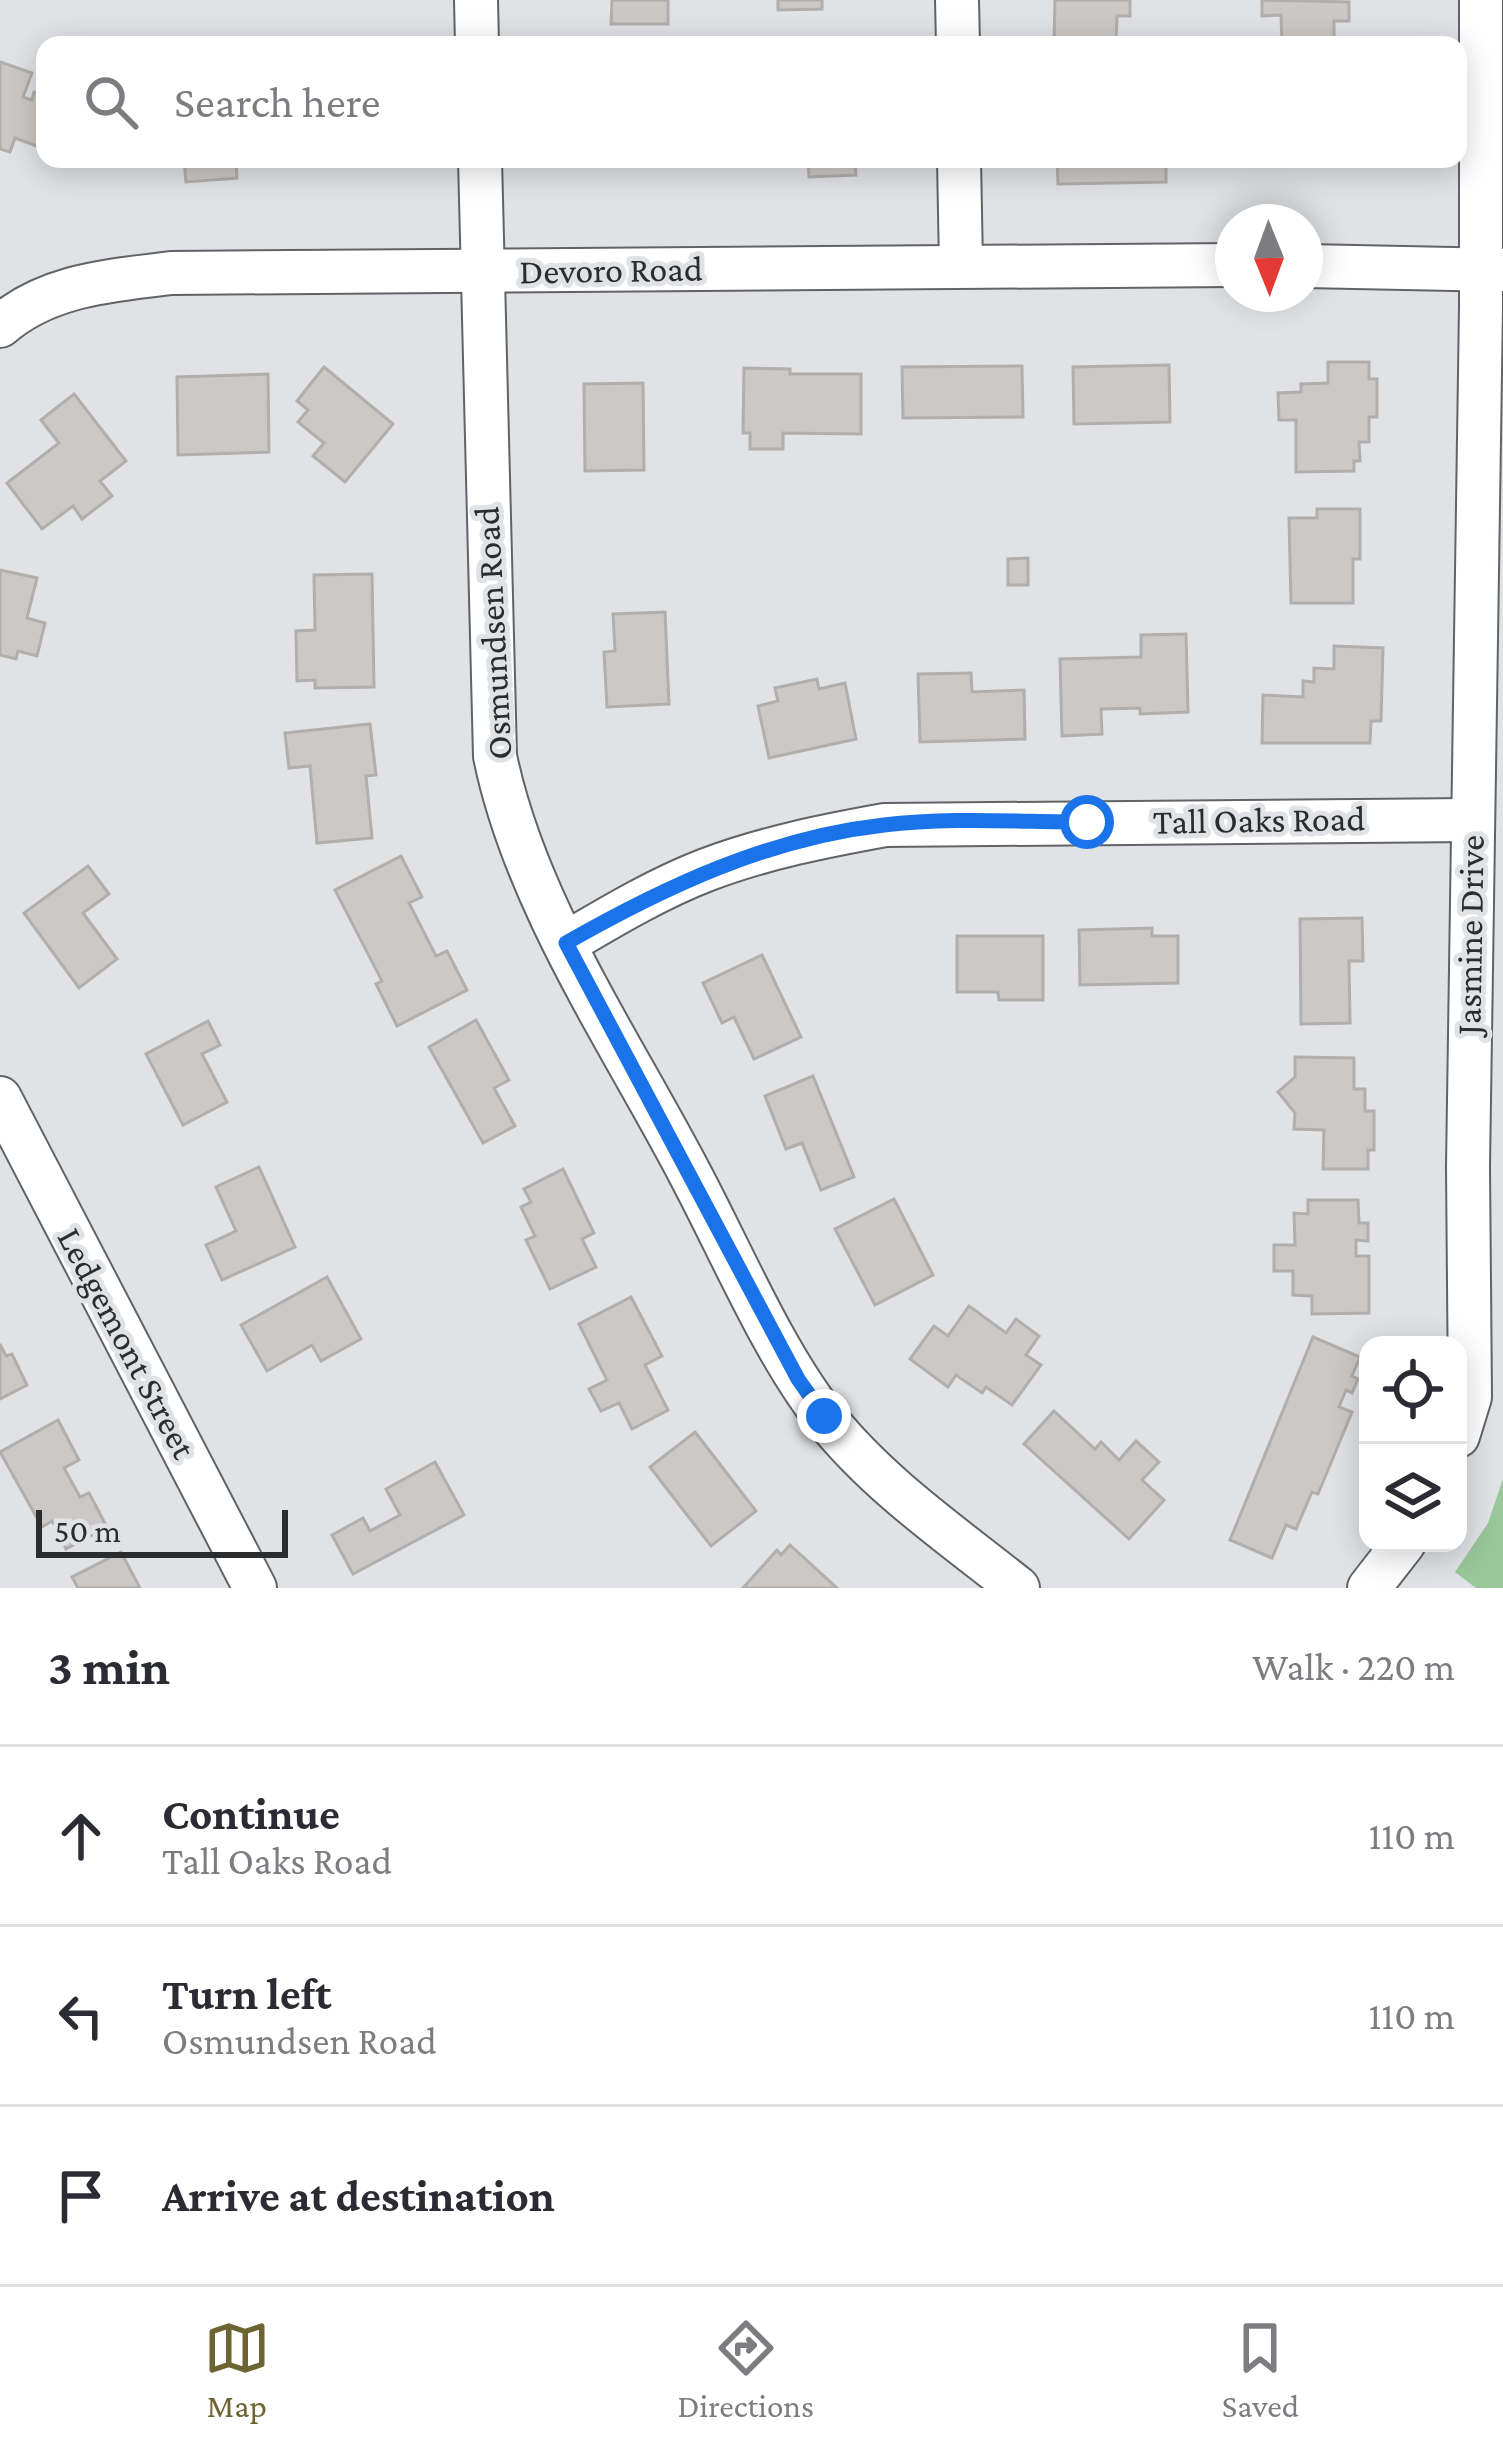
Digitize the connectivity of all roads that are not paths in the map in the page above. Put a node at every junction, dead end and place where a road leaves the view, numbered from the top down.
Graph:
1 (476, 0) edge
2 (957, 0) edge
3 (1481, 0) edge
4 (477, 36) edge
5 (958, 36) edge
6 (480, 168) edge
7 (959, 168) edge
8 (961, 265) junction
9 (1215, 265) edge
10 (1323, 266) edge
11 (1491, 270) edge
12 (482, 272) junction
13 (0, 326) edge
14 (1471, 820) junction
15 (566, 943) junction
16 (0, 1098) edge
17 (1477, 1413) edge
18 (1397, 1552) edge
19 (255, 1588) edge
20 (1018, 1588) edge
21 (1369, 1588) edge

1 - 4 street
2 - 5 street
3 - 11 street, Jasmine Drive
6 - 12 street, Osmundsen Road
7 - 8 street
8 - 9 street, Devoro Road
8 - 12 street, Devoro Road
10 - 11 street
11 - 14 street, Jasmine Drive
12 - 13 street, Devoro Road
12 - 15 street, Osmundsen Road
14 - 15 street, Tall Oaks Road
14 - 17 street, Jasmine Drive
15 - 20 street, Osmundsen Road
16 - 19 street, Ledgemont Street
18 - 21 street

